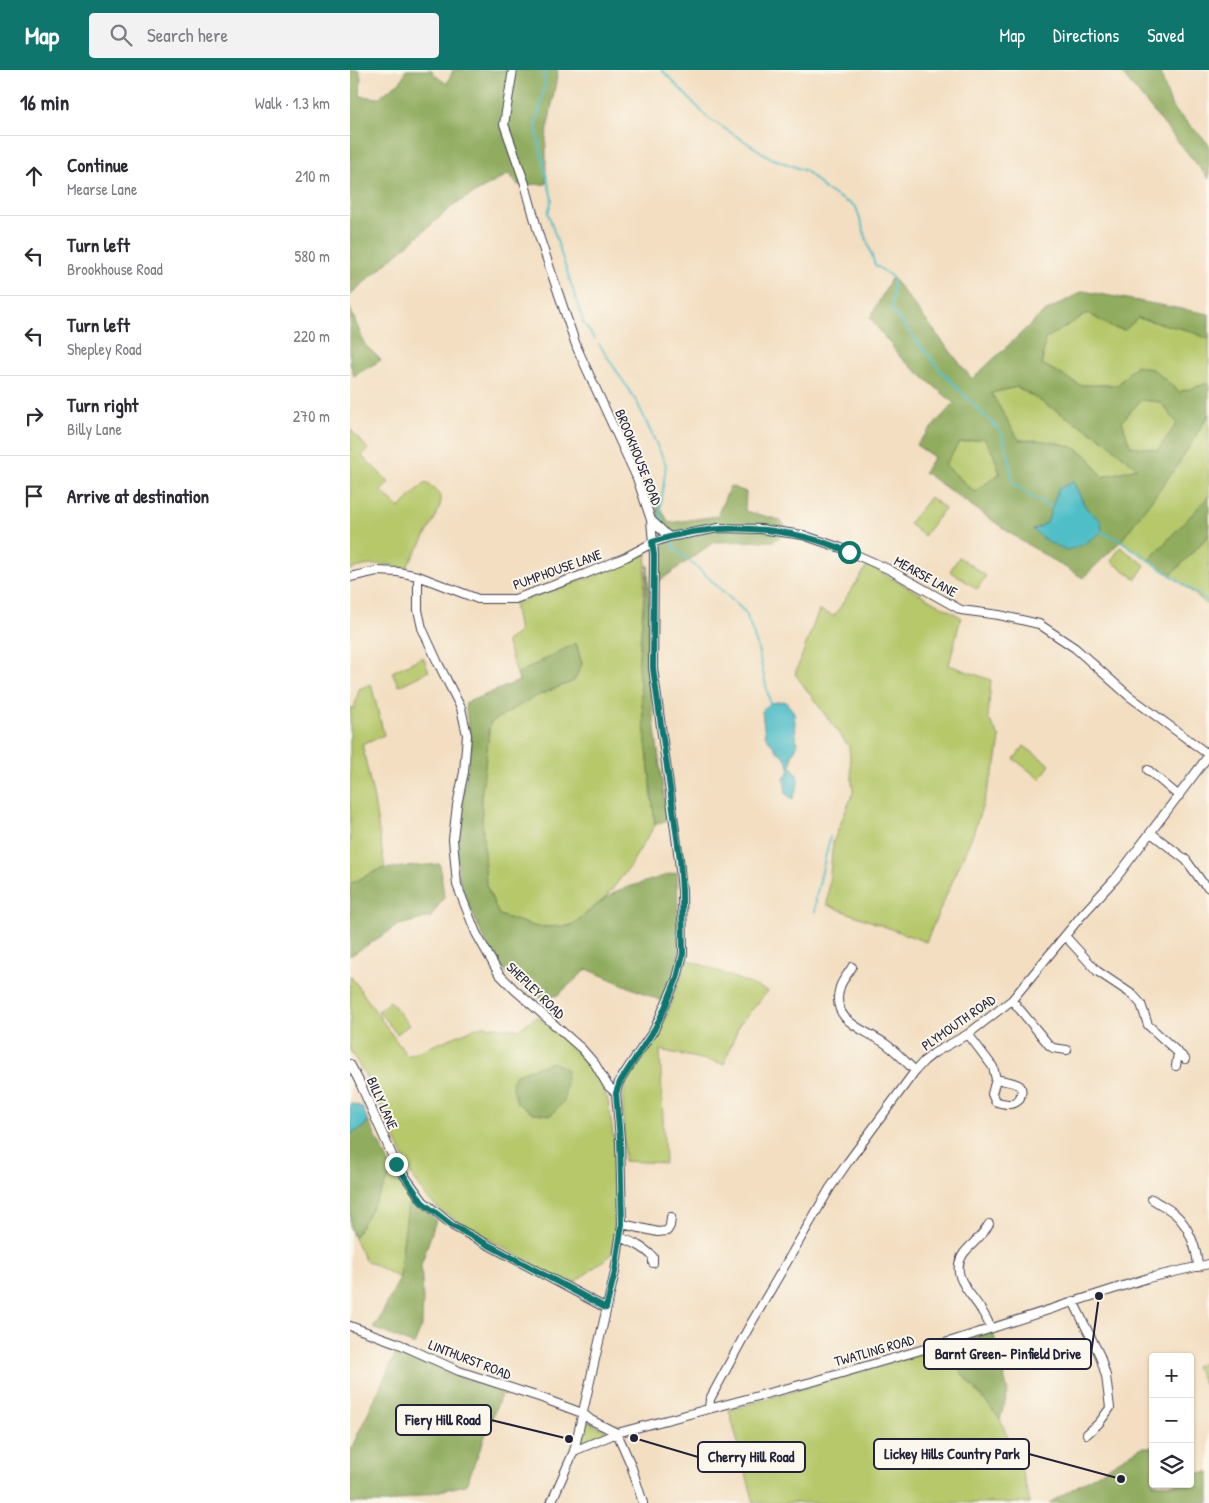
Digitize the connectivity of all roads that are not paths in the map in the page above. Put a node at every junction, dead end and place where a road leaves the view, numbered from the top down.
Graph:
1 (514, 70) edge
2 (651, 520) junction
3 (669, 537) junction
4 (652, 542) junction
5 (418, 576) junction
6 (350, 578) edge
7 (1209, 755) edge
8 (1148, 770) dead end
9 (1179, 796) junction
10 (1150, 833) junction
11 (1209, 888) edge
12 (1066, 937) junction
13 (852, 966) dead end
14 (1012, 1000) junction
15 (968, 1034) junction
16 (1067, 1050) dead end
17 (1178, 1053) junction
18 (1185, 1059) dead end
19 (350, 1064) edge
20 (1176, 1066) dead end
21 (915, 1071) junction
22 (996, 1078) dead end
23 (616, 1093) junction
24 (1152, 1199) dead end
25 (671, 1217) dead end
26 (622, 1224) junction
27 (989, 1224) dead end
28 (620, 1237) junction
29 (653, 1262) dead end
30 (1209, 1264) edge
31 (1198, 1267) junction
32 (1073, 1302) junction
33 (606, 1308) junction
34 (350, 1326) edge
35 (991, 1328) junction
36 (709, 1409) junction
37 (582, 1413) junction
38 (617, 1433) junction
39 (1087, 1434) dead end
40 (574, 1451) junction
41 (551, 1503) edge
42 (643, 1503) edge

1 - 2 street, BROOKHOUSE ROAD
2 - 3 street
2 - 4 street, BROOKHOUSE ROAD
3 - 4 street, MEARSE LANE
3 - 7 street, MEARSE LANE
4 - 5 street, PUMPHOUSE LANE
4 - 23 street, BROOKHOUSE ROAD
5 - 6 street, PUMPHOUSE LANE
5 - 23 street, SHEPLEY ROAD
7 - 9 street, PLYMOUTH ROAD
8 - 9 street
9 - 10 street, PLYMOUTH ROAD
10 - 11 street
10 - 12 street, PLYMOUTH ROAD
12 - 14 street, PLYMOUTH ROAD
12 - 17 street
13 - 21 street
14 - 15 street, PLYMOUTH ROAD
14 - 16 street
15 - 21 street, PLYMOUTH ROAD
15 - 22 street
17 - 18 street
17 - 20 street
19 - 33 street, BILLY LANE
21 - 36 street, PLYMOUTH ROAD
23 - 26 street
24 - 31 street
25 - 26 street
26 - 28 street
27 - 35 street
28 - 29 street
28 - 33 street
30 - 31 street, TWATLING ROAD
31 - 32 street, TWATLING ROAD
32 - 35 street, TWATLING ROAD
32 - 39 street
33 - 37 street
34 - 37 street, LINTHURST ROAD
35 - 36 street, TWATLING ROAD
36 - 38 street, TWATLING ROAD
37 - 38 street, LINTHURST ROAD
37 - 40 street
38 - 40 street, TWATLING ROAD
38 - 42 street
40 - 41 street

